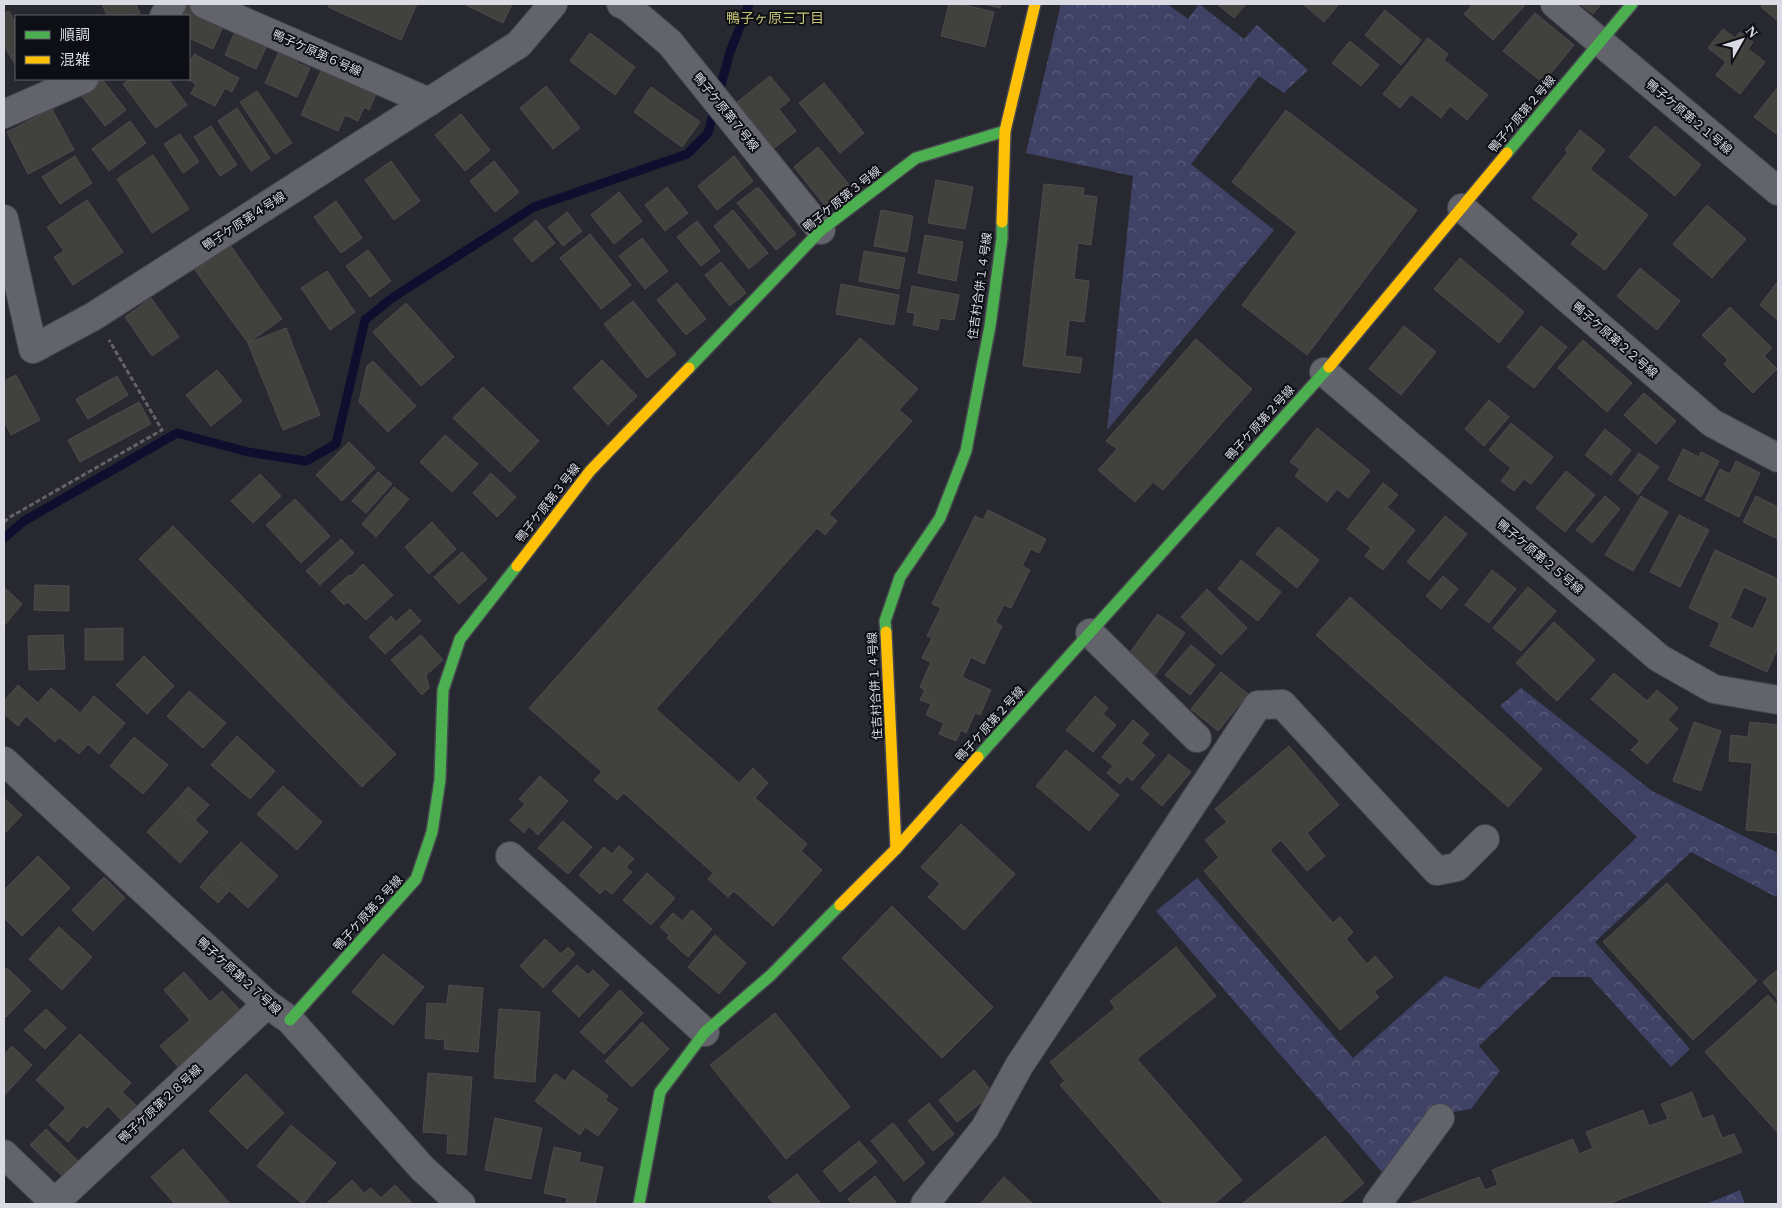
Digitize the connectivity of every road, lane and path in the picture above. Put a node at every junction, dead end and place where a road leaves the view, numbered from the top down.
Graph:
1 (172, 4) edge
2 (204, 4) edge
3 (552, 4) edge
4 (620, 4) edge
5 (1034, 4) edge
6 (1555, 4) edge
7 (1632, 4) edge
8 (165, 15) edge
9 (1599, 42) junction
10 (82, 80) edge
11 (429, 102) junction
12 (4, 114) edge
13 (1006, 131) junction
14 (1778, 191) edge
15 (1462, 208) junction
16 (4, 219) edge
17 (821, 230) junction
18 (94, 316) junction
19 (1324, 372) junction
20 (1778, 458) edge
21 (4, 522) edge
22 (1090, 633) junction
23 (1778, 700) edge
24 (1197, 738) dead end
25 (4, 760) edge
26 (1485, 839) dead end
27 (896, 849) junction
28 (510, 856) dead end
29 (267, 1004) junction
30 (290, 1020) junction
31 (705, 1032) junction
32 (1440, 1118) dead end
33 (4, 1154) edge
34 (54, 1204) edge
35 (461, 1204) edge
36 (639, 1204) edge
37 (925, 1204) edge
38 (1377, 1204) edge

1 - 8 street
2 - 11 street, 鴨子ケ原第６号線
3 - 11 street, 鴨子ケ原第４号線
4 - 17 street, 鴨子ケ原第７号線
5 - 13 street, 住吉村合併１４号線
6 - 9 street, 鴨子ケ原第２１号線
7 - 9 street, 鴨子ケ原第２号線
9 - 14 street, 鴨子ケ原第２１号線
9 - 15 street, 鴨子ケ原第２号線
10 - 12 street
11 - 18 street, 鴨子ケ原第４号線
13 - 17 street, 鴨子ケ原第３号線
13 - 27 street, 住吉村合併１４号線
15 - 19 street, 鴨子ケ原第２号線
15 - 20 street, 鴨子ケ原第２２号線
16 - 18 street, 鴨子ケ原第４号線
17 - 30 street, 鴨子ケ原第３号線
18 - 21 path
19 - 22 street, 鴨子ケ原第２号線
19 - 23 street, 鴨子ケ原第２５号線
22 - 24 street
22 - 27 street, 鴨子ケ原第２号線
25 - 29 street, 鴨子ケ原第２７号線
26 - 37 street
27 - 31 street
28 - 31 street
29 - 30 street, 鴨子ケ原第２７号線
29 - 34 street, 鴨子ケ原第２８号線
30 - 35 street, 鴨子ケ原第２７号線
31 - 36 street
32 - 38 street
33 - 34 street

